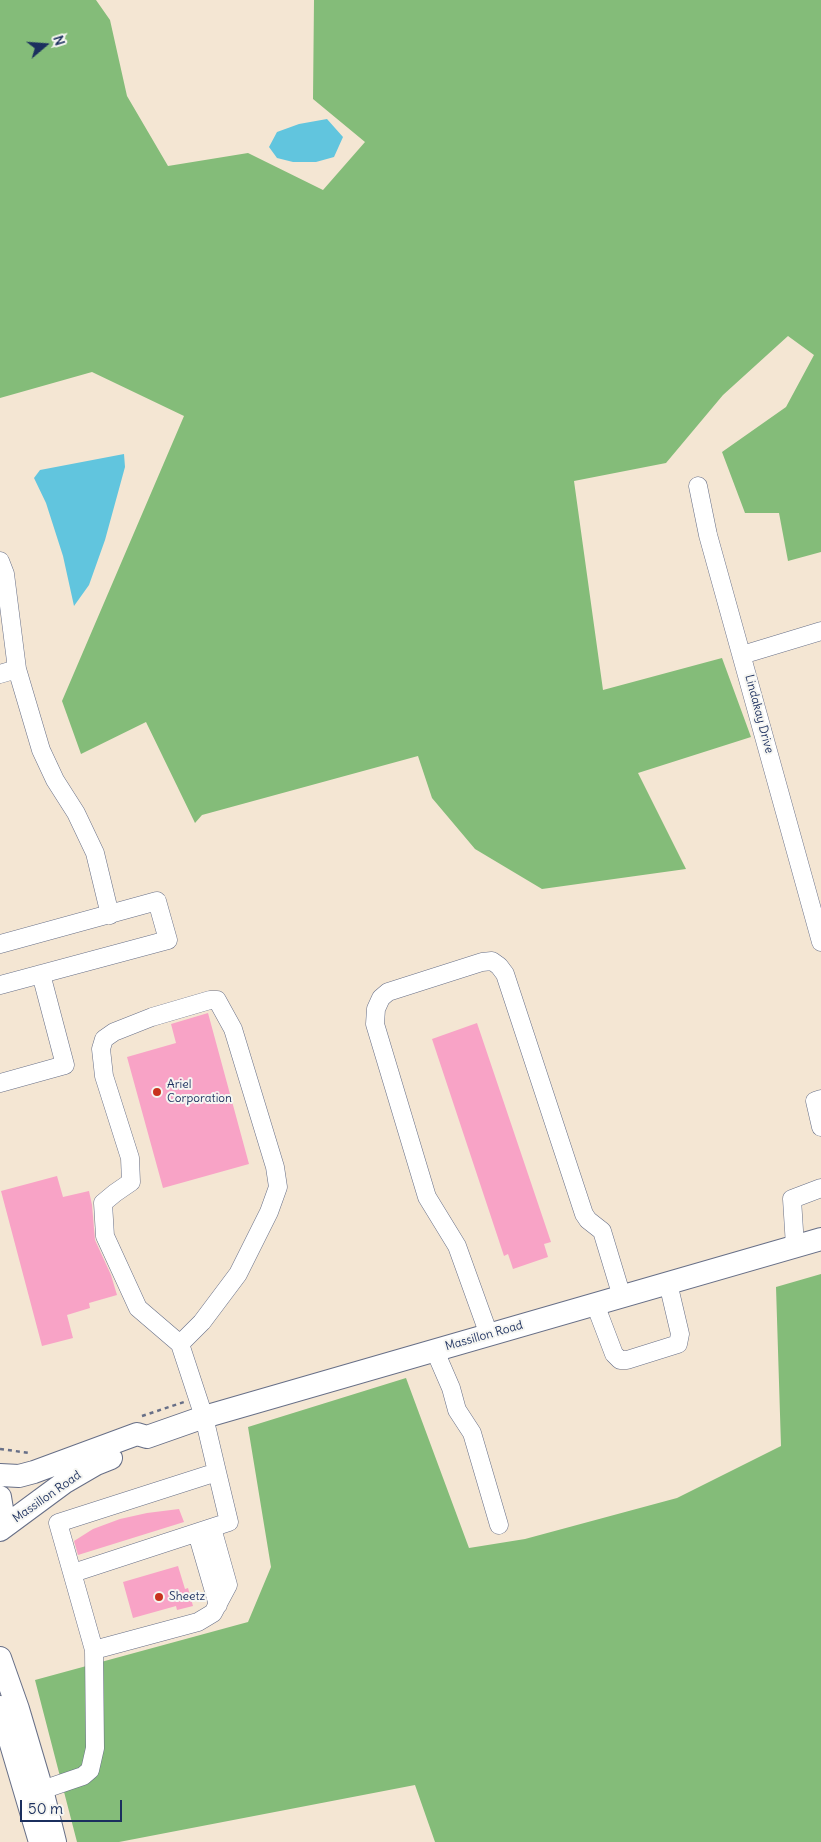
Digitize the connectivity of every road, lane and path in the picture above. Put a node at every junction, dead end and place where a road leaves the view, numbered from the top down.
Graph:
1 (698, 486) dead end
2 (0, 561) edge
3 (821, 631) edge
4 (742, 655) junction
5 (8, 671) edge
6 (110, 915) junction
7 (821, 942) edge
8 (0, 944) edge
9 (41, 974) junction
10 (0, 985) edge
11 (0, 1083) edge
12 (821, 1099) edge
13 (821, 1127) edge
14 (821, 1188) edge
15 (821, 1239) edge
16 (795, 1246) junction
17 (668, 1283) junction
18 (622, 1297) junction
19 (595, 1304) junction
20 (489, 1335) junction
21 (180, 1344) junction
22 (435, 1350) junction
23 (204, 1417) junction
24 (148, 1437) junction
25 (217, 1472) junction
26 (0, 1475) edge
27 (0, 1497) edge
28 (0, 1523) edge
29 (499, 1525) dead end
30 (0, 1530) edge
31 (205, 1530) junction
32 (73, 1573) junction
33 (94, 1650) junction
34 (0, 1658) edge
35 (0, 1707) edge
36 (42, 1790) junction
37 (40, 1842) edge
38 (55, 1842) edge

1 - 4 street, Lindakay Drive
2 - 5 street
3 - 4 street
4 - 7 street, Lindakay Drive
5 - 6 street
6 - 8 street
6 - 9 street
9 - 10 street
9 - 11 street
12 - 13 street
14 - 16 street
15 - 16 main road, Massillon Road
16 - 17 main road, Massillon Road
17 - 18 main road, Massillon Road
17 - 19 street
18 - 19 main road, Massillon Road
18 - 20 street
19 - 20 main road, Massillon Road
20 - 22 main road, Massillon Road
21 - 21 street
21 - 23 street
22 - 23 main road, Massillon Road
22 - 29 street
23 - 24 main road, Massillon Road
23 - 25 street
24 - 26 main road, Massillon Road
24 - 30 main road, Massillon Road
25 - 31 street
25 - 32 street
27 - 28 main road
31 - 32 street
31 - 33 street
32 - 33 street
33 - 36 street
34 - 36 main road
35 - 37 main road
36 - 38 main road

